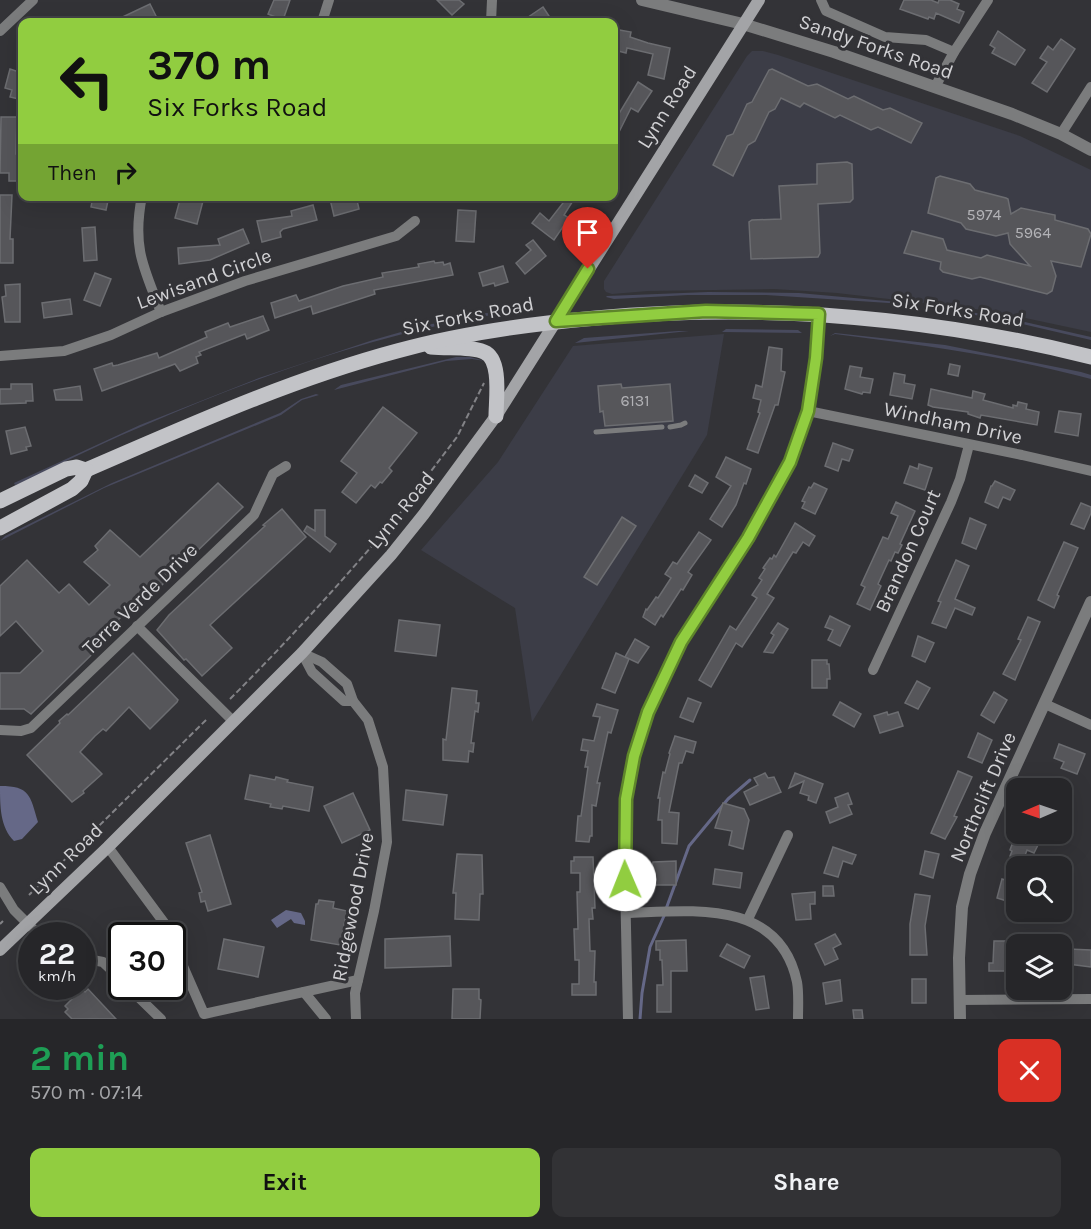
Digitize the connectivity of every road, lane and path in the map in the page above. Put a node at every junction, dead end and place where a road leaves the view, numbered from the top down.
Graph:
1 (33, 0) edge
2 (329, 0) edge
3 (492, 0) edge
4 (642, 0) edge
5 (759, 0) edge
6 (821, 0) edge
7 (988, 0) edge
8 (323, 18) edge
9 (491, 18) edge
10 (743, 24) junction
11 (0, 31) edge
12 (954, 52) junction
13 (935, 87) junction
14 (1091, 87) edge
15 (1061, 134) junction
16 (1091, 150) edge
17 (141, 201) edge
18 (415, 221) dead end
19 (160, 312) junction
20 (819, 314) junction
21 (556, 321) junction
22 (423, 344) junction
23 (0, 356) edge
24 (1091, 357) edge
25 (486, 378) dead end
26 (808, 411) junction
27 (496, 416) junction
28 (685, 423) dead end
29 (670, 426) dead end
30 (662, 427) dead end
31 (596, 432) dead end
32 (969, 445) junction
33 (286, 466) dead end
34 (86, 470) junction
35 (1091, 471) edge
36 (415, 492) dead end
37 (0, 500) edge
38 (401, 512) dead end
39 (0, 528) edge
40 (1091, 602) edge
41 (137, 626) junction
42 (302, 653) junction
43 (873, 670) dead end
44 (230, 699) dead end
45 (1046, 704) junction
46 (208, 718) dead end
47 (233, 721) junction
48 (1091, 725) edge
49 (0, 730) edge
50 (788, 835) dead end
51 (108, 846) junction
52 (0, 887) edge
53 (29, 895) dead end
54 (626, 914) junction
55 (748, 920) junction
56 (3, 921) dead end
57 (26, 922) edge
58 (30, 922) edge
59 (164, 922) edge
60 (0, 924) edge
61 (18, 933) edge
62 (0, 950) edge
63 (186, 973) edge
64 (358, 980) junction
65 (304, 992) junction
66 (960, 999) junction
67 (1091, 999) edge
68 (141, 1000) edge
69 (161, 1019) edge
70 (326, 1019) edge
71 (356, 1019) edge
72 (628, 1019) edge
73 (798, 1019) edge
74 (960, 1019) edge

1 - 11 street
2 - 8 street
3 - 9 street
4 - 10 street, Sandy Forks Road
5 - 10 main road, Lynn Road
6 - 12 street
7 - 12 street
10 - 13 street, Sandy Forks Road
10 - 21 main road, Lynn Road
12 - 13 street
13 - 15 street, Sandy Forks Road
14 - 15 street
15 - 16 street, Sandy Forks Road
17 - 19 street
18 - 19 street, Lewisand Circle
19 - 23 street, Lewisand Circle
20 - 21 main road, Six Forks Road
20 - 24 main road, Six Forks Road
20 - 26 street
21 - 22 main road, Six Forks Road
21 - 27 main road, Lynn Road
22 - 27 main road
22 - 34 main road, Six Forks Road
25 - 36 path
26 - 32 street, Windham Drive
26 - 54 street
27 - 42 main road, Lynn Road
28 - 29 lane
30 - 31 lane
32 - 35 street, Windham Drive
32 - 43 street, Brandon Court
33 - 41 street, Terra Verde Drive
34 - 37 main road, Six Forks Road
34 - 39 main road, Six Forks Road
38 - 44 path
40 - 45 street, Northclift Drive
41 - 47 street
41 - 49 street, Terra Verde Drive
42 - 47 main road, Lynn Road
42 - 64 street, Ridgewood Drive
45 - 48 street
45 - 66 street, Northclift Drive
46 - 53 path
47 - 51 main road, Lynn Road
50 - 55 street
51 - 58 main road, Lynn Road
51 - 59 street
52 - 57 street
54 - 55 street
54 - 72 street
55 - 73 street
56 - 60 path
61 - 62 main road, Lynn Road
63 - 65 street
64 - 65 street
64 - 71 street, Ridgewood Drive
65 - 70 street
66 - 67 street
66 - 74 street, Northclift Drive
68 - 69 street

